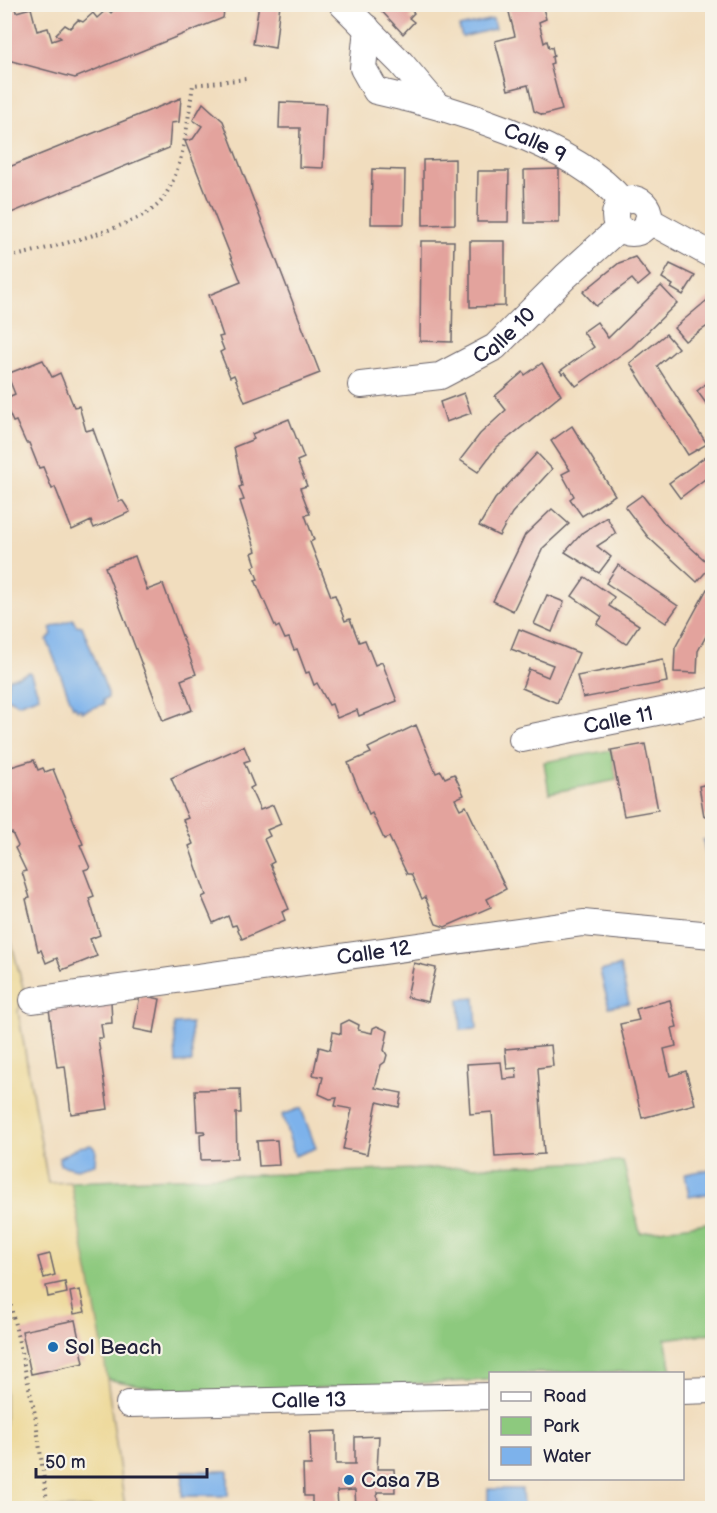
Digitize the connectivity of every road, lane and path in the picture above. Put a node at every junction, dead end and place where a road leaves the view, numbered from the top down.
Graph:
1 (342, 4) edge
2 (367, 28) junction
3 (246, 79) dead end
4 (435, 103) junction
5 (622, 201) junction
6 (648, 220) junction
7 (618, 229) junction
8 (712, 255) edge
9 (4, 259) edge
10 (361, 385) dead end
11 (712, 701) edge
12 (522, 739) dead end
13 (712, 935) edge
14 (33, 1000) dead end
15 (4, 1276) edge
16 (712, 1390) edge
17 (684, 1391) edge
18 (489, 1396) edge
19 (129, 1404) dead end
20 (48, 1509) edge

1 - 2 street, Calle 9
2 - 4 street, Calle 9
2 - 4 street, Calle 9
3 - 9 path
4 - 5 street, Calle 9
5 - 6 street, Calle 9
5 - 7 street
6 - 7 street
6 - 8 street, Calle 9
7 - 10 street, Calle 10
11 - 12 street, Calle 11
13 - 14 street, Calle 12
15 - 20 path
16 - 17 street
18 - 19 street, Calle 13

